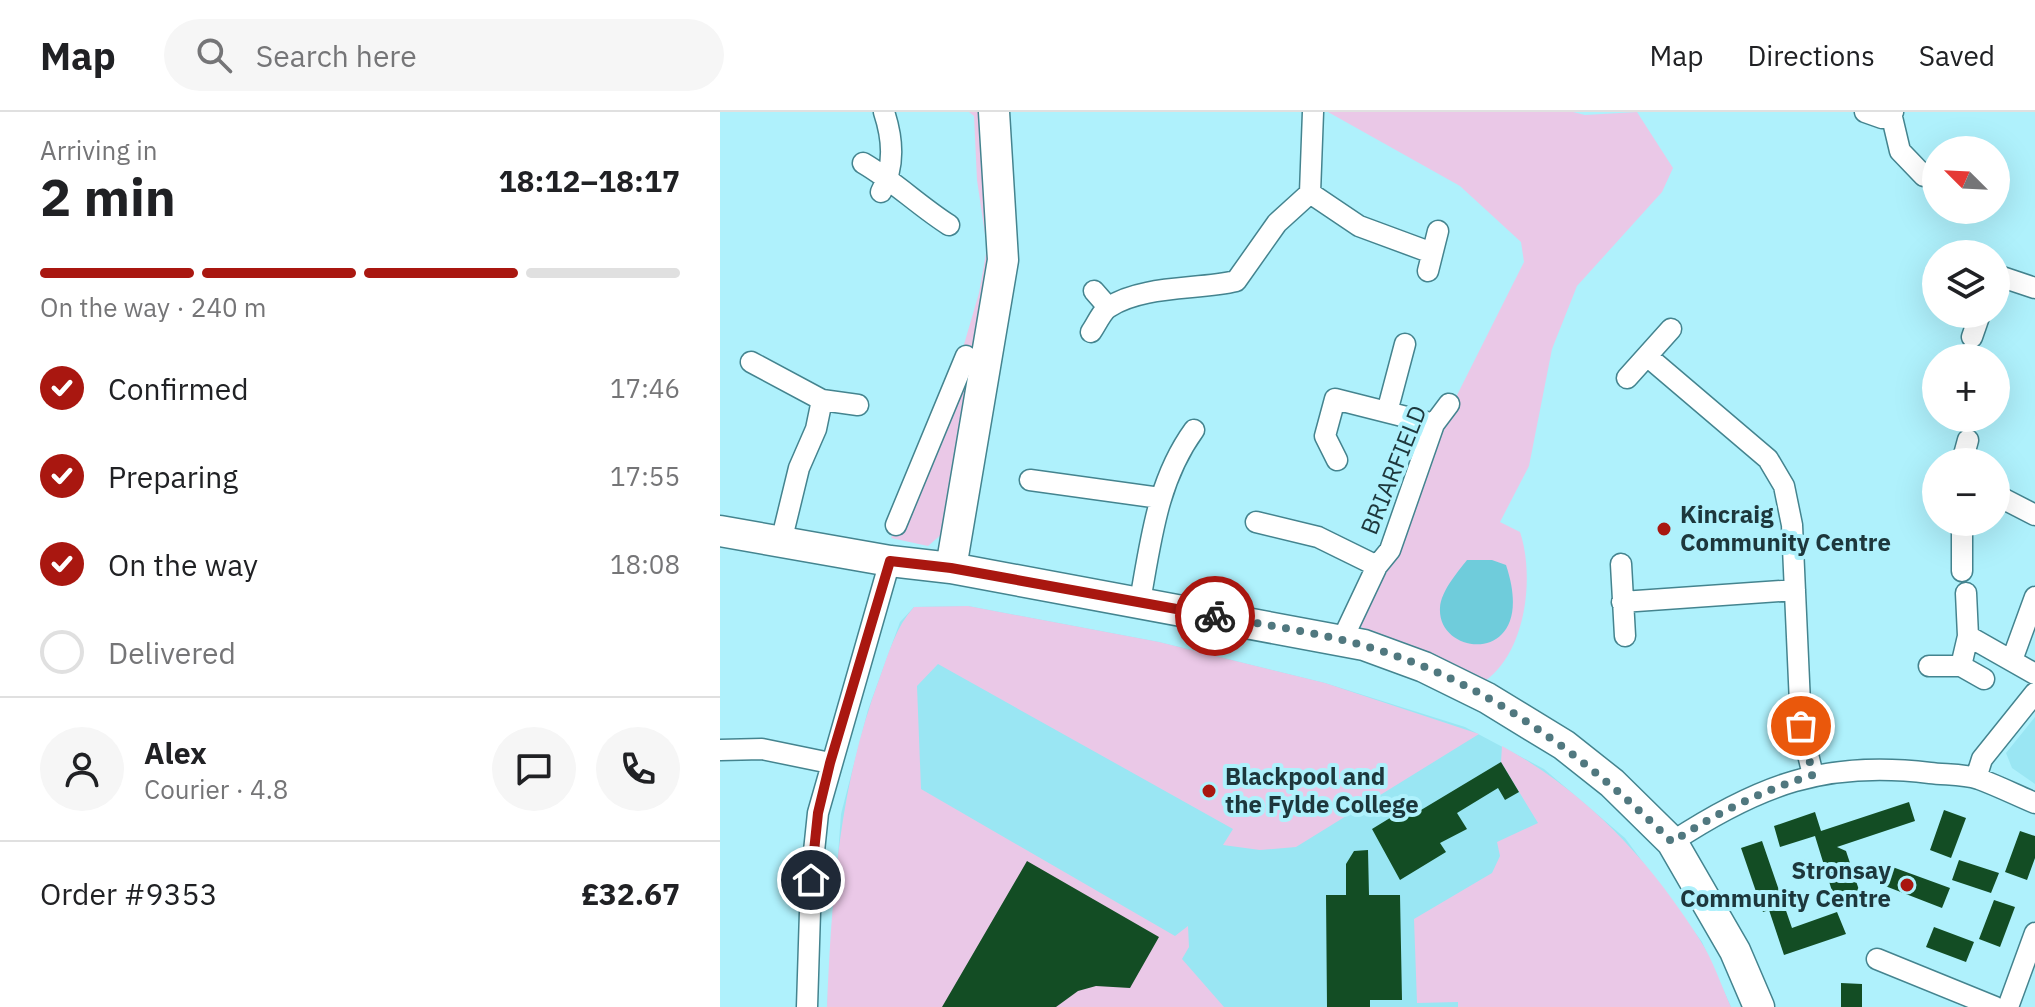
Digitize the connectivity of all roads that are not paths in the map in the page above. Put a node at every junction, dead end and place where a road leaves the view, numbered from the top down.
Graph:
1 (884, 112) edge
2 (994, 112) edge
3 (1313, 112) edge
4 (1865, 112) edge
5 (1892, 113) edge
6 (863, 163) dead end
7 (1922, 174) edge
8 (885, 185) junction
9 (1310, 193) junction
10 (949, 225) dead end
11 (1438, 231) dead end
12 (2010, 280) edge
13 (2035, 288) edge
14 (1094, 291) dead end
15 (1108, 307) junction
16 (1975, 328) edge
17 (1671, 329) dead end
18 (1091, 332) dead end
19 (1972, 337) dead end
20 (1405, 344) dead end
21 (966, 356) dead end
22 (1647, 356) junction
23 (751, 362) dead end
24 (1627, 378) dead end
25 (822, 400) junction
26 (1449, 404) dead end
27 (858, 405) dead end
28 (1387, 412) junction
29 (944, 413) junction
30 (976, 422) junction
31 (1434, 424) junction
32 (1194, 430) dead end
33 (1968, 440) dead end
34 (1966, 448) edge
35 (1337, 460) dead end
36 (1030, 480) dead end
37 (1160, 498) junction
38 (2010, 502) edge
39 (2035, 515) edge
40 (1256, 522) dead end
41 (896, 525) dead end
42 (720, 531) edge
43 (1962, 536) edge
44 (781, 542) junction
45 (890, 561) junction
46 (1621, 564) dead end
47 (1377, 566) junction
48 (951, 568) junction
49 (1962, 571) dead end
50 (1795, 590) junction
51 (1966, 593) dead end
52 (2035, 597) edge
53 (1140, 601) junction
54 (1622, 602) junction
55 (1625, 636) dead end
56 (1968, 636) junction
57 (1342, 640) junction
58 (2012, 660) junction
59 (1929, 666) dead end
60 (1961, 666) junction
61 (2035, 674) edge
62 (1984, 679) dead end
63 (2035, 693) edge
64 (720, 750) edge
65 (830, 763) junction
66 (1813, 775) junction
67 (1976, 778) junction
68 (2035, 803) edge
69 (1672, 842) junction
70 (2035, 933) edge
71 (1877, 959) dead end
72 (807, 1007) edge
73 (1759, 1007) edge
74 (1995, 1007) edge
75 (2008, 1007) edge

1 - 8 street
2 - 30 street
3 - 9 street
4 - 5 street
5 - 7 street
6 - 8 street
8 - 10 street
9 - 11 street
9 - 15 street
12 - 13 street
14 - 15 street
15 - 18 street
16 - 19 street
17 - 22 street
20 - 28 street
21 - 29 street
22 - 24 street
22 - 50 street
23 - 25 street
25 - 27 street
25 - 44 street
26 - 31 street, BRIARFIELD
28 - 31 street
28 - 35 street
29 - 30 street
29 - 41 street
30 - 48 street
31 - 47 street, BRIARFIELD
32 - 37 street
33 - 34 street
36 - 37 street
37 - 53 street
38 - 39 street
40 - 47 street
42 - 44 street
43 - 49 street
44 - 45 street
45 - 48 street
45 - 65 street
46 - 54 street
47 - 57 street, BRIARFIELD
48 - 53 street
50 - 54 street
50 - 66 street
51 - 56 street
52 - 58 street
53 - 57 street
54 - 55 street
56 - 58 street
56 - 60 street
57 - 69 street
58 - 61 street
59 - 60 street
60 - 62 street
63 - 67 street
64 - 65 street
65 - 72 street
66 - 67 street
66 - 69 street
67 - 68 street
69 - 73 street
70 - 75 street
71 - 74 street

